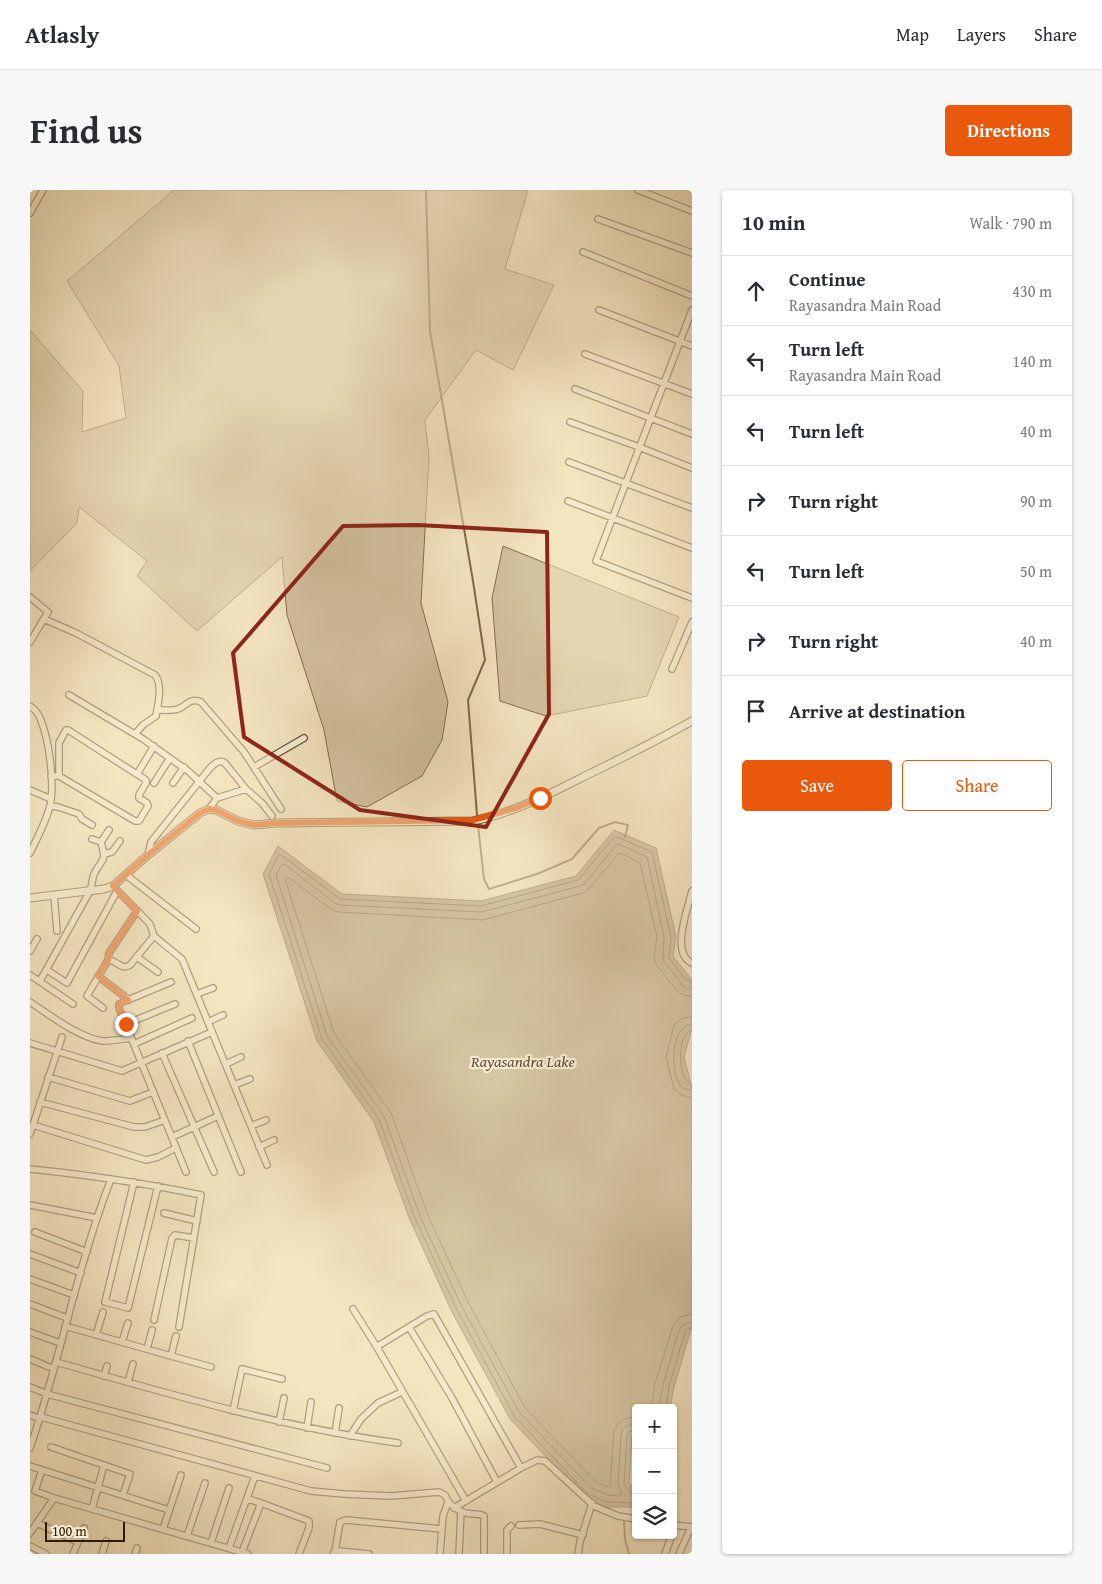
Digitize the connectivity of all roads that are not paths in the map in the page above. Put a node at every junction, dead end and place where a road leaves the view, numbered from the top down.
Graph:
1 (43, 190) edge
2 (638, 190) edge
3 (692, 211) edge
4 (30, 213) edge
5 (598, 220) dead end
6 (583, 252) dead end
7 (692, 254) edge
8 (692, 296) edge
9 (598, 310) dead end
10 (692, 310) edge
11 (680, 341) junction
12 (692, 346) edge
13 (585, 354) dead end
14 (664, 383) junction
15 (575, 390) dead end
16 (692, 394) edge
17 (651, 418) junction
18 (570, 422) dead end
19 (692, 434) edge
20 (640, 447) junction
21 (570, 462) dead end
22 (692, 468) edge
23 (626, 483) junction
24 (568, 502) dead end
25 (692, 508) edge
26 (612, 518) junction
27 (692, 548) edge
28 (30, 597) edge
29 (692, 598) edge
30 (44, 619) junction
31 (692, 622) edge
32 (689, 638) edge
33 (30, 642) edge
34 (672, 669) dead end
35 (69, 695) dead end
36 (30, 706) edge
37 (157, 710) junction
38 (692, 721) edge
39 (135, 734) junction
40 (304, 738) dead end
41 (59, 744) junction
42 (47, 745) junction
43 (154, 746) junction
44 (170, 758) junction
45 (254, 767) junction
46 (184, 768) junction
47 (139, 771) dead end
48 (51, 776) junction
49 (59, 776) junction
50 (200, 782) junction
51 (154, 783) dead end
52 (173, 783) dead end
53 (30, 790) edge
54 (246, 790) junction
55 (217, 798) junction
56 (51, 799) junction
57 (50, 806) junction
58 (209, 809) junction
59 (281, 809) dead end
60 (272, 816) dead end
61 (92, 825) dead end
62 (109, 830) dead end
63 (92, 839) dead end
64 (120, 841) dead end
65 (101, 842) junction
66 (30, 853) edge
67 (104, 854) junction
68 (148, 855) junction
69 (126, 875) junction
70 (115, 889) junction
71 (90, 891) junction
72 (692, 891) edge
73 (54, 895) junction
74 (30, 898) edge
75 (137, 911) junction
76 (196, 929) dead end
77 (57, 931) dead end
78 (154, 936) junction
79 (37, 939) dead end
80 (30, 950) edge
81 (137, 957) junction
82 (108, 960) junction
83 (692, 963) edge
84 (47, 970) junction
85 (158, 972) dead end
86 (30, 975) edge
87 (98, 976) junction
88 (40, 981) junction
89 (171, 982) dead end
90 (212, 988) dead end
91 (197, 994) junction
92 (128, 1000) junction
93 (30, 1002) edge
94 (73, 1004) dead end
95 (175, 1004) dead end
96 (103, 1008) dead end
97 (224, 1015) dead end
98 (192, 1018) dead end
99 (208, 1022) junction
100 (126, 1024) junction
101 (212, 1032) junction
102 (62, 1037) dead end
103 (132, 1041) junction
104 (188, 1041) junction
105 (30, 1043) edge
106 (56, 1052) junction
107 (162, 1053) junction
108 (241, 1057) dead end
109 (141, 1063) junction
110 (226, 1064) junction
111 (48, 1077) junction
112 (250, 1079) dead end
113 (234, 1085) junction
114 (153, 1092) junction
115 (40, 1102) junction
116 (218, 1116) junction
117 (164, 1120) junction
118 (266, 1120) dead end
119 (33, 1125) junction
120 (251, 1126) junction
121 (194, 1127) junction
122 (30, 1134) edge
123 (172, 1137) junction
124 (274, 1140) dead end
125 (259, 1146) junction
126 (176, 1148) junction
127 (267, 1165) dead end
128 (30, 1169) edge
129 (186, 1172) dead end
130 (214, 1172) dead end
131 (241, 1172) dead end
132 (111, 1180) junction
133 (134, 1182) junction
134 (158, 1186) junction
135 (30, 1205) edge
136 (164, 1213) dead end
137 (97, 1218) junction
138 (197, 1221) junction
139 (35, 1232) dead end
140 (194, 1238) junction
141 (87, 1252) junction
142 (30, 1254) edge
143 (81, 1273) junction
144 (30, 1279) edge
145 (74, 1295) junction
146 (30, 1304) edge
147 (353, 1309) dead end
148 (103, 1312) dead end
149 (67, 1318) junction
150 (154, 1320) dead end
151 (128, 1323) dead end
152 (65, 1326) junction
153 (179, 1327) dead end
154 (409, 1327) junction
155 (152, 1330) dead end
156 (30, 1332) edge
157 (96, 1335) junction
158 (176, 1336) dead end
159 (122, 1342) junction
160 (60, 1343) junction
161 (378, 1349) junction
162 (147, 1350) junction
163 (171, 1356) junction
164 (30, 1359) edge
165 (56, 1362) junction
166 (133, 1364) dead end
167 (107, 1366) dead end
168 (211, 1367) dead end
169 (54, 1368) junction
170 (104, 1376) junction
171 (282, 1380) dead end
172 (128, 1382) junction
173 (30, 1387) edge
174 (402, 1392) junction
175 (47, 1394) junction
176 (284, 1398) dead end
177 (310, 1402) dead end
178 (339, 1408) dead end
179 (233, 1411) junction
180 (30, 1415) edge
181 (40, 1418) junction
182 (279, 1422) junction
183 (307, 1428) junction
184 (335, 1433) junction
185 (350, 1436) junction
186 (32, 1439) edge
187 (398, 1443) dead end
188 (51, 1447) dead end
189 (30, 1448) edge
190 (104, 1465) junction
191 (30, 1466) edge
192 (327, 1468) dead end
193 (521, 1468) junction
194 (42, 1470) junction
195 (181, 1475) dead end
196 (255, 1476) junction
197 (497, 1482) junction
198 (205, 1483) dead end
199 (98, 1487) junction
200 (229, 1488) dead end
201 (123, 1495) junction
202 (54, 1498) junction
203 (248, 1499) junction
204 (466, 1500) junction
205 (448, 1502) junction
206 (261, 1503) junction
207 (592, 1503) junction
208 (454, 1508) junction
209 (92, 1509) junction
210 (169, 1510) junction
211 (461, 1511) junction
212 (632, 1519) edge
213 (36, 1523) junction
214 (519, 1525) dead end
215 (677, 1525) edge
216 (511, 1526) dead end
217 (692, 1527) edge
218 (84, 1528) dead end
219 (163, 1529) junction
220 (442, 1530) junction
221 (30, 1533) edge
222 (583, 1535) junction
223 (187, 1536) junction
224 (671, 1539) edge
225 (78, 1542) junction
226 (106, 1542) dead end
227 (211, 1543) junction
228 (30, 1546) edge
229 (229, 1548) junction
230 (245, 1553) edge
231 (334, 1553) edge
232 (46, 1554) edge
233 (73, 1554) edge
234 (102, 1554) edge
235 (299, 1554) edge
236 (368, 1554) edge
237 (440, 1554) edge
238 (459, 1554) edge
239 (484, 1554) edge
240 (507, 1554) edge
241 (578, 1554) edge
242 (665, 1554) edge
243 (679, 1554) edge

1 - 4 street
2 - 3 street
5 - 7 street
6 - 8 street
9 - 11 street
10 - 11 street
11 - 12 street
11 - 14 street
13 - 14 street
14 - 16 street
14 - 17 street
15 - 17 street
17 - 19 street
17 - 20 street
18 - 20 street
20 - 22 street
20 - 23 street
21 - 23 street
23 - 25 street
23 - 26 street
24 - 26 street
26 - 27 street
26 - 29 street
28 - 30 street
30 - 33 street
30 - 37 street
31 - 32 street
32 - 34 street
35 - 39 street
36 - 42 street
37 - 39 street
37 - 45 street
38 - 58 street
39 - 43 street
40 - 45 street
41 - 42 street
41 - 49 street
41 - 49 street
42 - 48 street
43 - 44 street
43 - 47 street
44 - 46 street
44 - 51 street
45 - 59 street
46 - 50 street
46 - 52 street
48 - 49 street
48 - 56 street
50 - 54 street
50 - 55 street
50 - 68 street
53 - 56 street
54 - 55 street
54 - 60 street
55 - 58 street
56 - 57 street
57 - 61 street
57 - 66 street
58 - 68 street
62 - 65 street
63 - 65 street
64 - 67 street
65 - 67 street
67 - 71 street
68 - 69 street
69 - 70 street
69 - 76 street
70 - 71 street
70 - 75 street
70 - 84 street
71 - 73 street
71 - 84 street
72 - 83 street
73 - 74 street
73 - 77 street
75 - 78 street
75 - 82 street
78 - 81 street
78 - 91 street
79 - 80 street
81 - 82 street
81 - 85 street
82 - 87 street
84 - 88 street
86 - 88 street
87 - 92 street
87 - 96 street
88 - 94 street
89 - 92 street
90 - 91 street
91 - 99 street
92 - 100 street
93 - 103 street
95 - 100 street
97 - 99 street
98 - 103 street
99 - 101 street
100 - 103 street
101 - 104 street
101 - 110 street
102 - 106 street
103 - 109 street
104 - 107 street
104 - 116 street
105 - 106 street
106 - 109 street
106 - 111 street
107 - 109 street
107 - 121 street
108 - 110 street
109 - 114 street
110 - 113 street
111 - 114 street
111 - 115 street
112 - 113 street
113 - 120 street
114 - 117 street
115 - 117 street
115 - 119 street
116 - 121 street
116 - 131 street
117 - 123 street
118 - 120 street
119 - 122 street
119 - 126 street
120 - 125 street
121 - 123 street
121 - 130 street
123 - 126 street
124 - 125 street
125 - 127 street
126 - 129 street
128 - 132 street
132 - 133 street
132 - 137 street
133 - 134 street
133 - 134 street
134 - 138 street
135 - 137 street
136 - 138 street
137 - 141 street
138 - 140 street
139 - 141 street
140 - 150 street
140 - 153 street
141 - 143 street
142 - 143 street
143 - 145 street
144 - 145 street
145 - 149 street
146 - 149 street
147 - 161 street
148 - 157 street
149 - 152 street
151 - 159 street
152 - 157 street
152 - 160 street
154 - 161 street
154 - 193 street
154 - 197 street
155 - 162 street
156 - 160 street
157 - 159 street
158 - 163 street
159 - 162 street
160 - 165 street
161 - 174 street
162 - 163 street
163 - 168 street
164 - 169 street
165 - 169 street
165 - 170 street
166 - 172 street
167 - 170 street
169 - 175 street
170 - 172 street
171 - 179 street
172 - 179 street
173 - 175 street
174 - 185 street
174 - 204 street
175 - 181 street
175 - 192 street
176 - 182 street
177 - 183 street
178 - 184 street
179 - 182 street
180 - 181 street
181 - 186 street
181 - 196 street
182 - 183 street
183 - 184 street
184 - 185 street
185 - 187 street
186 - 189 street
188 - 190 street
190 - 199 street
190 - 201 street
191 - 194 street
193 - 197 street
193 - 207 street
194 - 199 street
194 - 202 street
195 - 210 street
196 - 203 street
196 - 205 street
197 - 204 street
198 - 223 street
199 - 201 street
199 - 209 street
200 - 227 street
201 - 210 street
202 - 209 street
202 - 213 street
203 - 206 street
203 - 229 street
204 - 208 street
205 - 208 street
205 - 220 street
206 - 230 street
206 - 235 street
207 - 212 street
207 - 222 street
208 - 211 street
209 - 219 street
210 - 219 street
211 - 238 street
211 - 239 street
213 - 221 street
213 - 225 street
214 - 222 street
215 - 217 street
216 - 240 street
217 - 243 street
218 - 225 street
219 - 223 street
220 - 231 street
220 - 237 street
222 - 241 street
223 - 227 street
224 - 242 street
225 - 233 street
226 - 234 street
227 - 229 street
228 - 232 street
229 - 230 street
231 - 236 street

